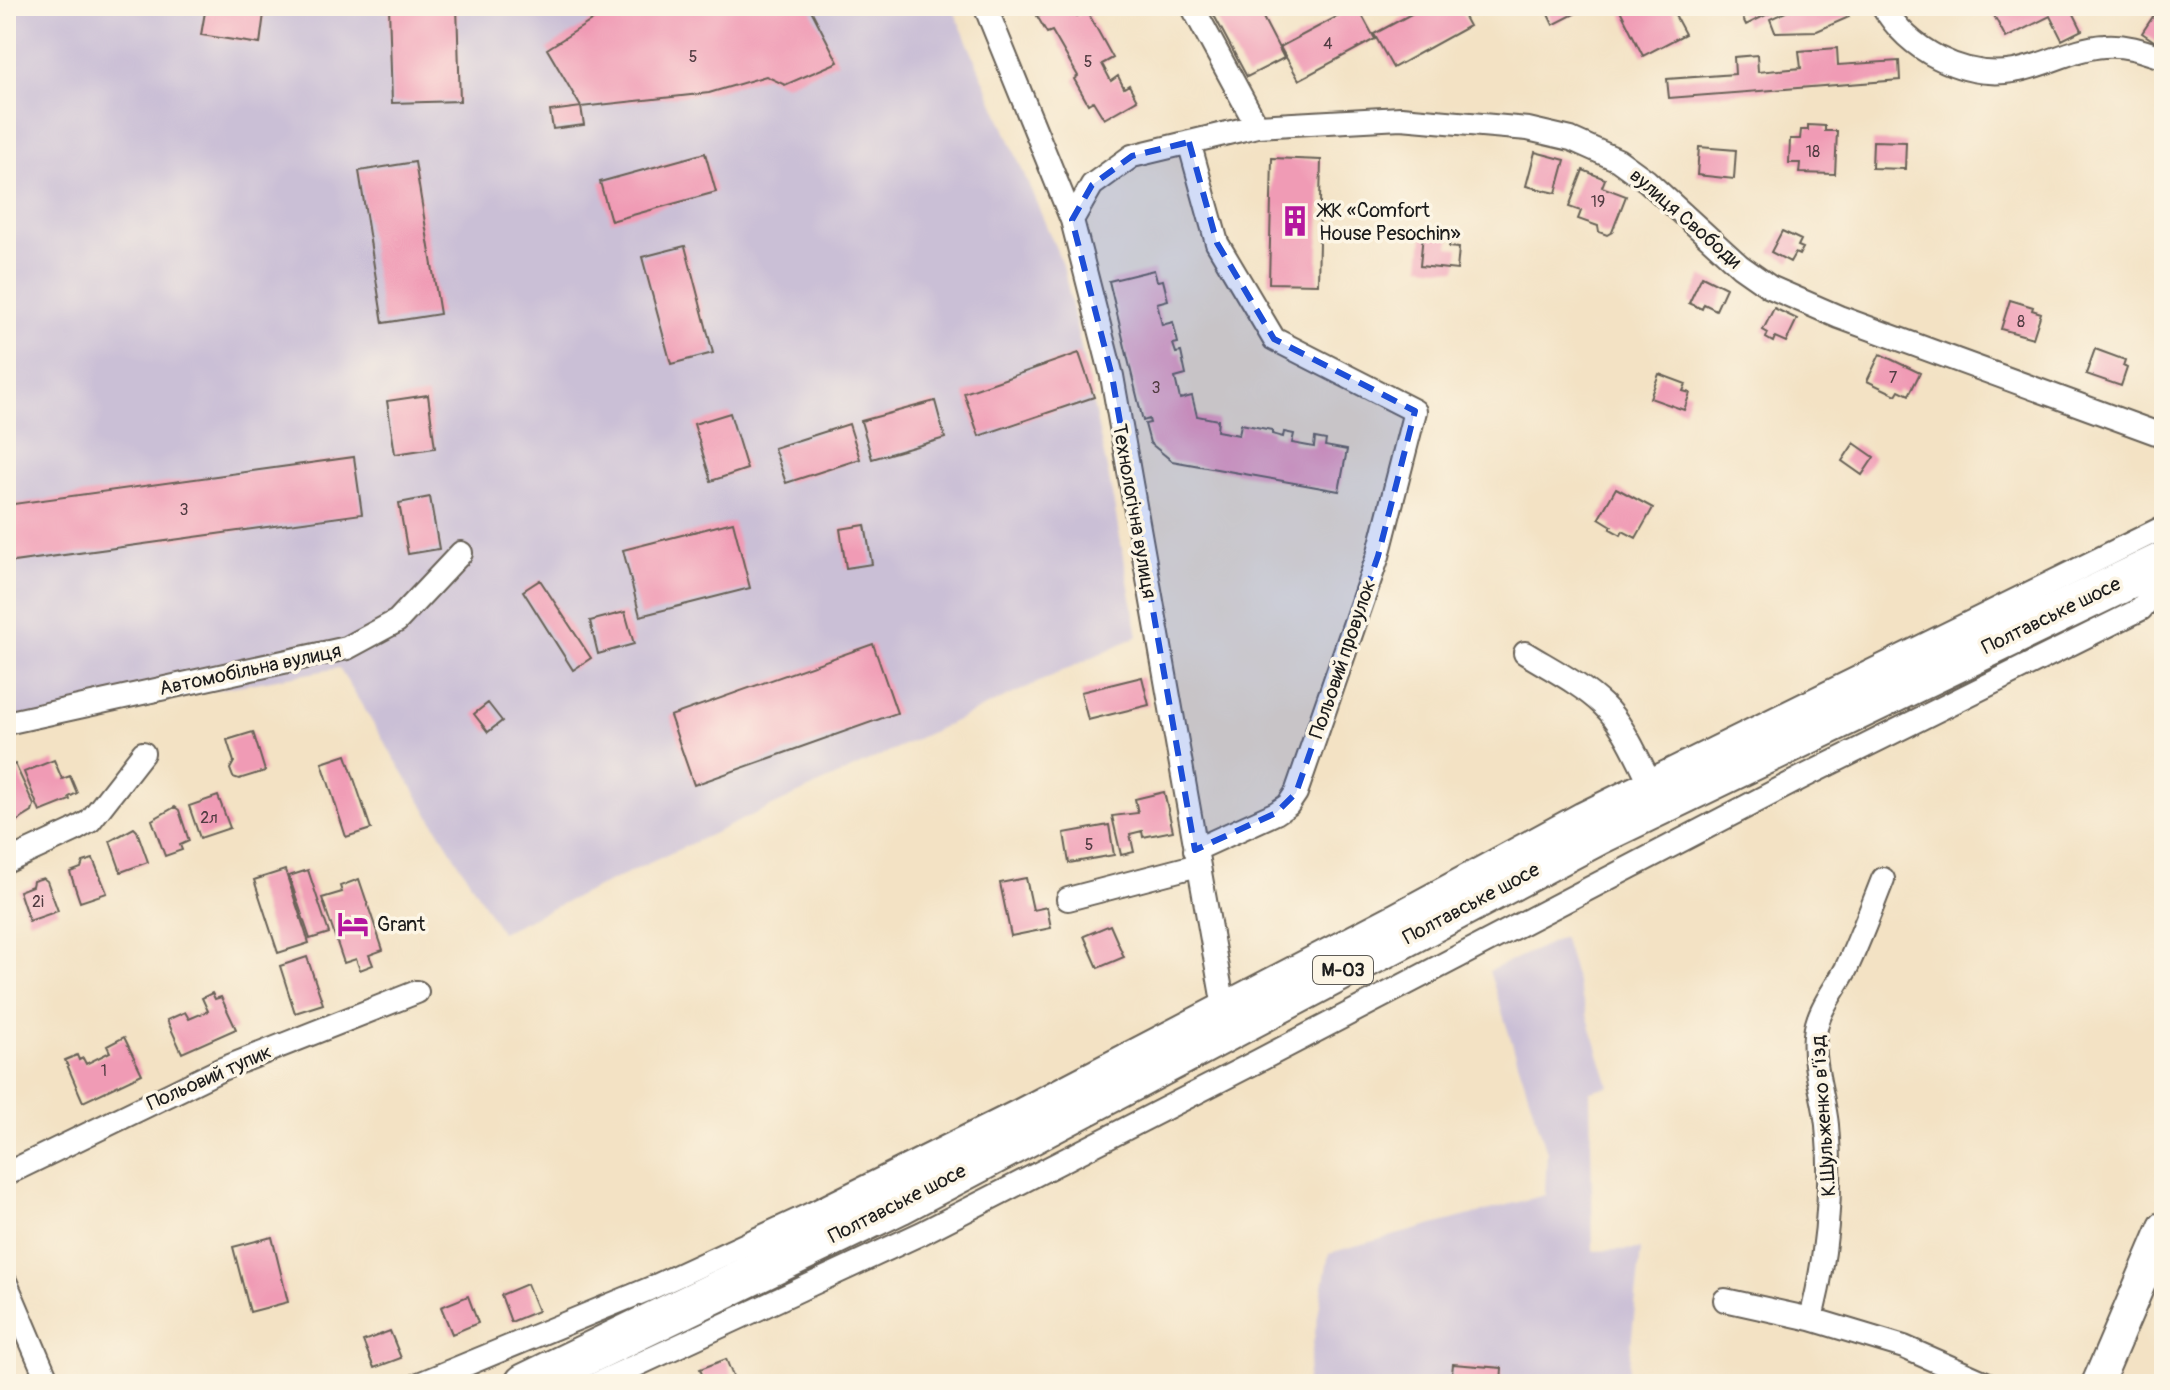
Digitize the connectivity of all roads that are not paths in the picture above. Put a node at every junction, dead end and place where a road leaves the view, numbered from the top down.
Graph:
1 (985, 6) edge
2 (1192, 6) edge
3 (1883, 6) edge
4 (2164, 58) edge
5 (1257, 126) junction
6 (1189, 142) junction
7 (1072, 220) junction
8 (2164, 436) edge
9 (2164, 527) edge
10 (461, 553) dead end
11 (2164, 562) edge
12 (2164, 581) edge
13 (1525, 653) dead end
14 (6, 723) edge
15 (143, 753) dead end
16 (1649, 780) junction
17 (1196, 857) junction
18 (6, 862) edge
19 (1883, 879) dead end
20 (1068, 899) dead end
21 (417, 992) dead end
22 (1226, 1017) junction
23 (6, 1174) edge
24 (2164, 1227) edge
25 (6, 1283) edge
26 (1725, 1300) dead end
27 (1811, 1319) junction
28 (49, 1384) edge
29 (419, 1384) edge
30 (525, 1384) edge
31 (596, 1384) edge
32 (1988, 1384) edge
33 (2097, 1384) edge

1 - 7 street, Технологічна вулиця
2 - 5 street
3 - 4 street
5 - 6 street, вулиця Свободи
5 - 8 street, вулиця Свободи
6 - 7 street, вулиця Свободи
6 - 17 street, Польовий провулок
7 - 17 street, Технологічна вулиця
9 - 16 street
10 - 14 street, Автомобільна вулиця
11 - 22 highway, Полтавське шосе / М-03
12 - 31 street
13 - 16 street
15 - 18 street
16 - 22 street
17 - 20 street, Польовий провулок
17 - 22 street, Технологічна вулиця
19 - 27 street, К.Шульженко в’їзд
21 - 23 street, Польовий тупик
22 - 29 street
22 - 30 highway, Полтавське шосе / М-03
24 - 33 street
25 - 28 street
26 - 27 street
27 - 32 street

